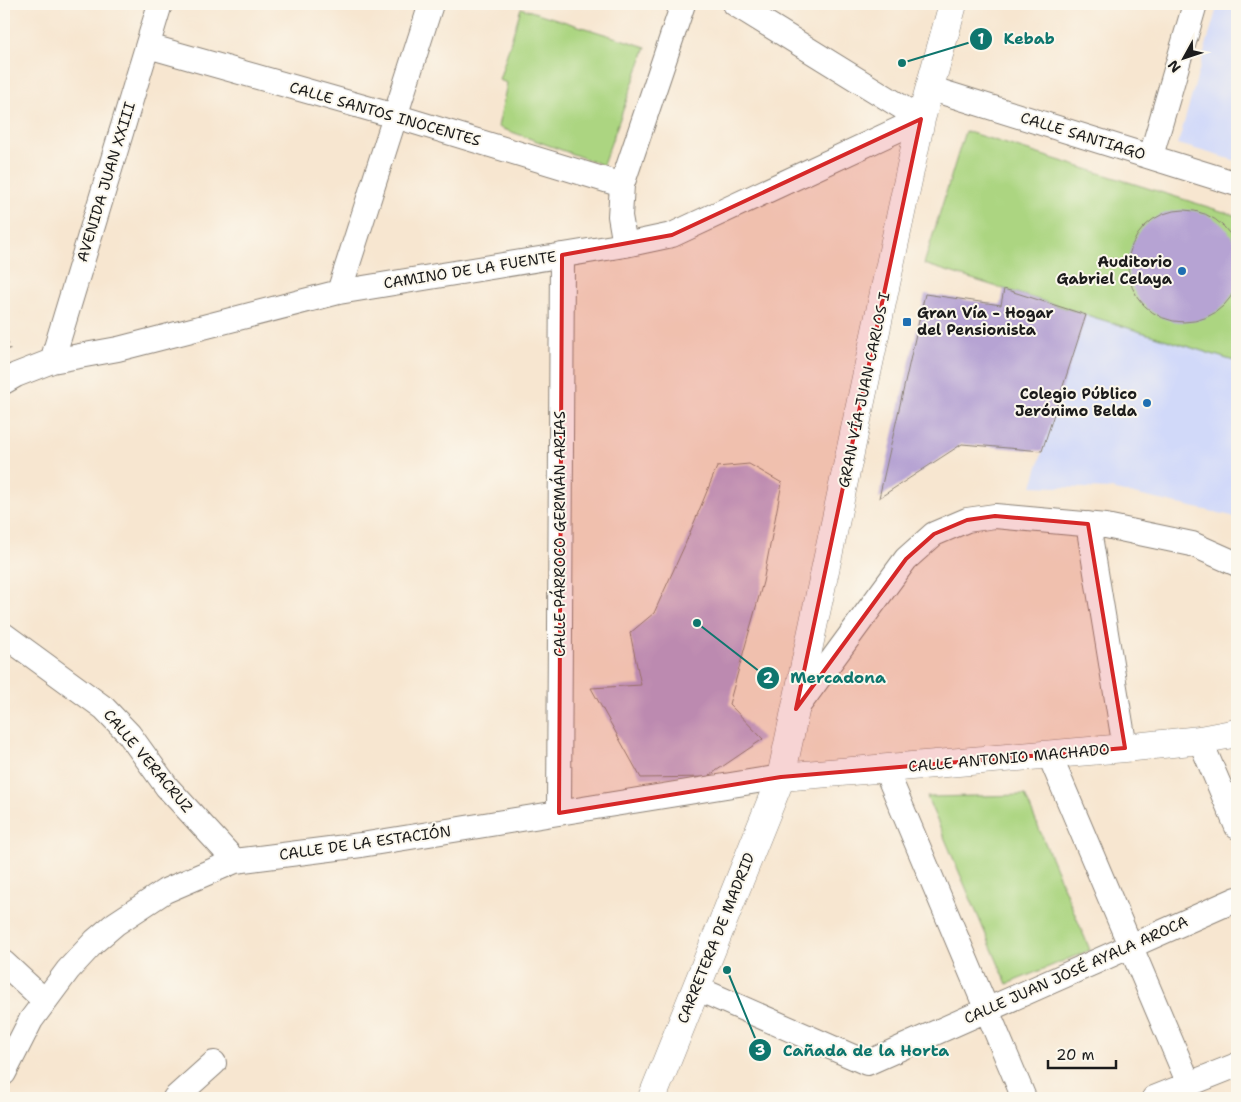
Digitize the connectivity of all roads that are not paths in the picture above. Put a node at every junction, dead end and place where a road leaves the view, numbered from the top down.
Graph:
1 (160, 4) edge
2 (431, 4) edge
3 (683, 4) edge
4 (735, 4) edge
5 (953, 4) edge
6 (1196, 4) edge
7 (148, 46) junction
8 (929, 88) junction
9 (395, 116) junction
10 (921, 119) junction
11 (1151, 156) junction
12 (1237, 184) edge
13 (622, 186) junction
14 (625, 245) junction
15 (562, 255) junction
16 (339, 292) junction
17 (52, 361) junction
18 (4, 382) edge
19 (1088, 524) junction
20 (1237, 564) edge
21 (4, 635) edge
22 (796, 709) junction
23 (1237, 733) edge
24 (1200, 740) junction
25 (1125, 748) junction
26 (1049, 754) junction
27 (885, 768) junction
28 (781, 777) junction
29 (559, 813) junction
30 (1237, 827) edge
31 (235, 862) junction
32 (1237, 899) edge
33 (1131, 946) junction
34 (4, 963) edge
35 (696, 988) junction
36 (45, 1001) junction
37 (987, 1010) junction
38 (11, 1038) edge
39 (214, 1063) dead end
40 (1237, 1065) edge
41 (4, 1073) edge
42 (1189, 1084) junction
43 (175, 1098) edge
44 (652, 1098) edge
45 (1024, 1098) edge
46 (1154, 1098) edge

1 - 7 street, AVENIDA JUAN XXIII
2 - 9 street
3 - 13 street
4 - 10 street
5 - 8 main road, GRAN VÍA JUAN CARLOS I
6 - 11 street
7 - 9 street, CALLE SANTOS INOCENTES
7 - 17 street, AVENIDA JUAN XXIII
8 - 10 main road, GRAN VÍA JUAN CARLOS I
8 - 11 street, CALLE SANTIAGO
9 - 13 street, CALLE SANTOS INOCENTES
9 - 16 street
10 - 14 street, CAMINO DE LA FUENTE
10 - 22 main road, GRAN VÍA JUAN CARLOS I
11 - 12 street, CALLE SANTIAGO
13 - 14 street
14 - 15 street, CAMINO DE LA FUENTE
15 - 16 street, CAMINO DE LA FUENTE
15 - 29 street, CALLE PÁRROCO GERMÁN ARIAS
16 - 17 street, CAMINO DE LA FUENTE
17 - 18 street, CAMINO DE LA FUENTE
19 - 20 street
19 - 22 street
19 - 25 street
21 - 31 street, CALLE VERACRUZ
22 - 28 main road, GRAN VÍA JUAN CARLOS I
23 - 24 main road, CALLE ANTONIO MACHADO
24 - 25 main road, CALLE ANTONIO MACHADO
24 - 30 street
25 - 26 main road, CALLE ANTONIO MACHADO
26 - 27 main road, CALLE ANTONIO MACHADO
26 - 33 street
27 - 28 main road, CALLE ANTONIO MACHADO
27 - 37 street
28 - 29 street, CALLE DE LA ESTACIÓN
28 - 35 main road, CARRETERA DE MADRID
29 - 31 street, CALLE DE LA ESTACIÓN
31 - 36 street, CALLE DE LA ESTACIÓN
32 - 33 street, CALLE JUAN JOSÉ AYALA AROCA
33 - 37 street, CALLE JUAN JOSÉ AYALA AROCA
33 - 42 street
34 - 36 street
35 - 37 street, CALLE JUAN JOSÉ AYALA AROCA
35 - 44 main road, CARRETERA DE MADRID
36 - 38 street, CALLE DE LA ESTACIÓN
37 - 45 street
38 - 41 street, CALLE DE LA ESTACIÓN
39 - 43 street
40 - 42 street
42 - 46 street

